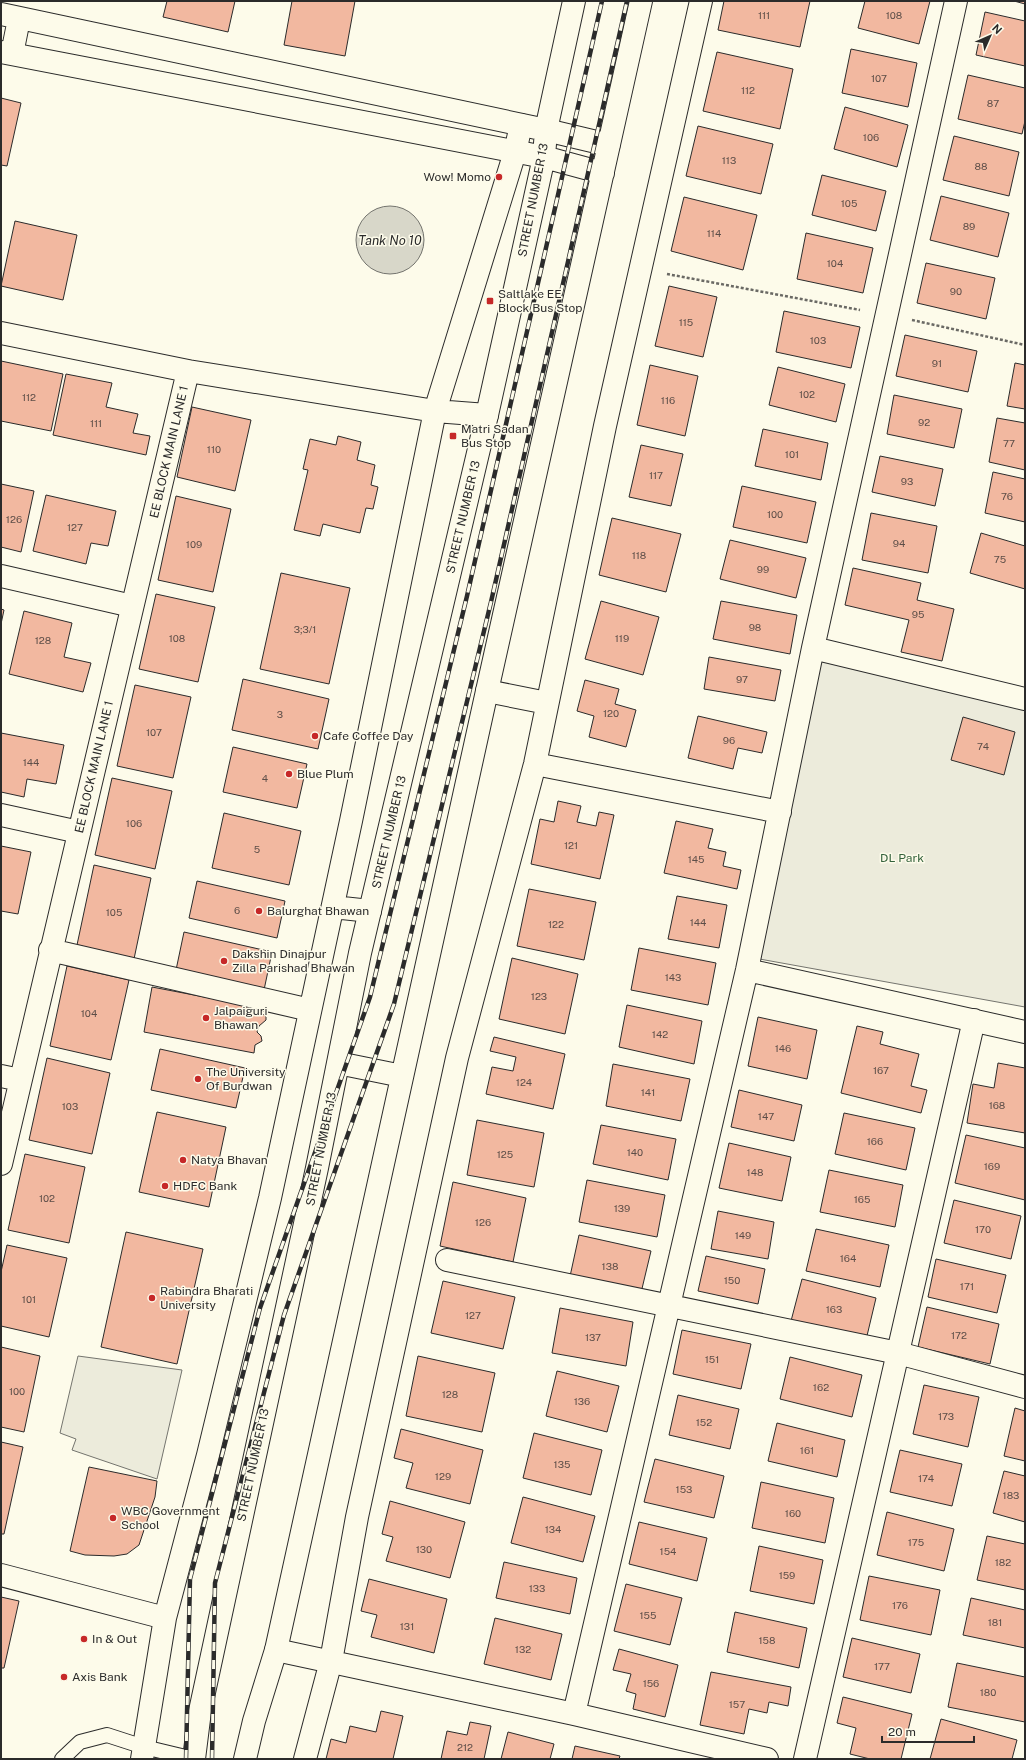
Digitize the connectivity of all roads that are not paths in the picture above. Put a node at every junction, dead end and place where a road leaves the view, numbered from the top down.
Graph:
1 (574, 1) edge
2 (641, 1) edge
3 (701, 1) edge
4 (956, 1) edge
5 (10, 16) edge
6 (6, 53) edge
7 (521, 125) junction
8 (546, 130) junction
9 (609, 145) junction
10 (515, 152) junction
11 (544, 157) junction
12 (603, 173) junction
13 (1, 333) edge
14 (188, 371) junction
15 (435, 411) junction
16 (487, 415) junction
17 (1, 576) edge
18 (132, 606) junction
19 (812, 648) junction
20 (487, 691) junction
21 (1025, 699) edge
22 (548, 703) junction
23 (535, 764) junction
24 (780, 812) junction
25 (1, 815) edge
26 (79, 832) junction
27 (333, 907) junction
28 (370, 911) junction
29 (50, 950) junction
30 (747, 970) junction
31 (310, 1010) junction
32 (974, 1020) junction
33 (1025, 1032) edge
34 (338, 1063) junction
35 (402, 1076) junction
36 (11, 1078) edge
37 (1, 1164) edge
38 (447, 1260) dead end
39 (669, 1306) junction
40 (898, 1353) junction
41 (1025, 1387) edge
42 (1, 1575) edge
43 (165, 1618) junction
44 (276, 1650) junction
45 (331, 1662) junction
46 (574, 1714) junction
47 (143, 1753) edge
48 (62, 1759) edge
49 (194, 1759) edge
50 (245, 1759) edge
51 (305, 1759) edge
52 (767, 1759) edge
53 (805, 1759) edge

1 - 8 street, STREET NUMBER 13
2 - 9 street
3 - 22 street
4 - 19 street
5 - 6 street
5 - 7 street
6 - 10 street
7 - 8 street
7 - 10 street
8 - 9 street
8 - 11 street, STREET NUMBER 13
9 - 12 street
10 - 11 street
10 - 15 street
11 - 12 street
11 - 16 street, STREET NUMBER 13
12 - 20 street
13 - 14 street
14 - 15 street
14 - 18 street, EE BLOCK MAIN LANE 1
15 - 16 street
15 - 27 street
16 - 28 street, STREET NUMBER 13
17 - 18 street
18 - 26 street, EE BLOCK MAIN LANE 1
19 - 21 street
19 - 24 street
20 - 22 street
20 - 35 street
22 - 23 street
23 - 24 street
23 - 45 street
24 - 30 street
25 - 26 street
26 - 29 street, EE BLOCK MAIN LANE 1
27 - 28 street
27 - 31 street
28 - 34 street, STREET NUMBER 13
29 - 31 street
29 - 36 street, EE BLOCK MAIN LANE 1
30 - 32 street
30 - 39 street
31 - 43 street
32 - 33 street
32 - 40 street
34 - 35 street
34 - 49 street, STREET NUMBER 13
35 - 44 street
36 - 37 street, EE BLOCK MAIN LANE 1
38 - 39 street
39 - 40 street
39 - 46 street
40 - 41 street
40 - 53 street
42 - 43 street
43 - 47 street
44 - 45 street
44 - 50 street
45 - 46 street
45 - 51 street
46 - 52 street
47 - 48 lane
47 - 49 lane

